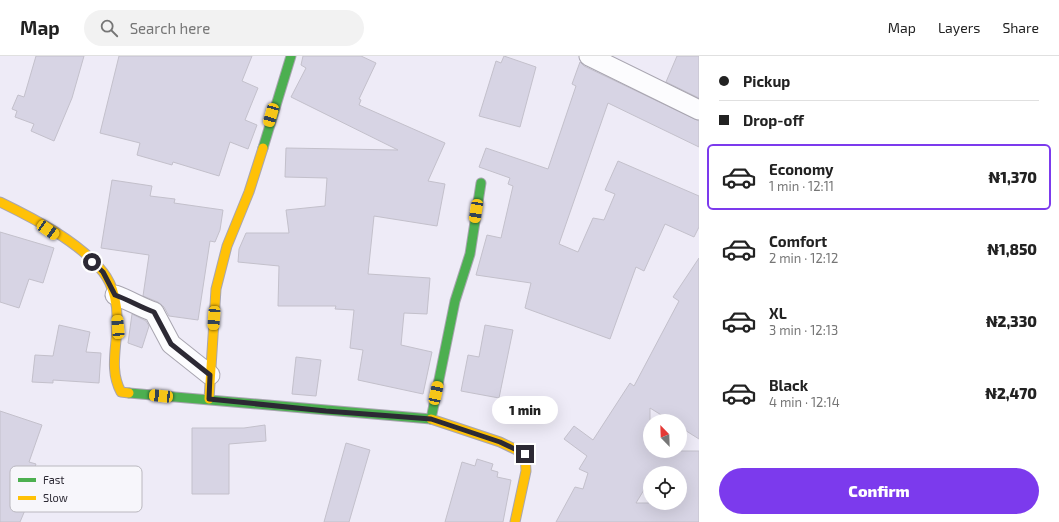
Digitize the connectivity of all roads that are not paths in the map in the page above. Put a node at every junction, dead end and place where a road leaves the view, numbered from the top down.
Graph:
1 (291, 56) edge
2 (589, 56) edge
3 (699, 110) edge
4 (481, 183) dead end
5 (0, 202) edge
6 (115, 295) junction
7 (210, 375) junction
8 (209, 399) junction
9 (431, 419) junction
10 (515, 522) edge

1 - 7 street
2 - 3 street
4 - 9 street
5 - 6 street
6 - 7 street
6 - 8 street
7 - 8 street
8 - 9 street
9 - 10 street

